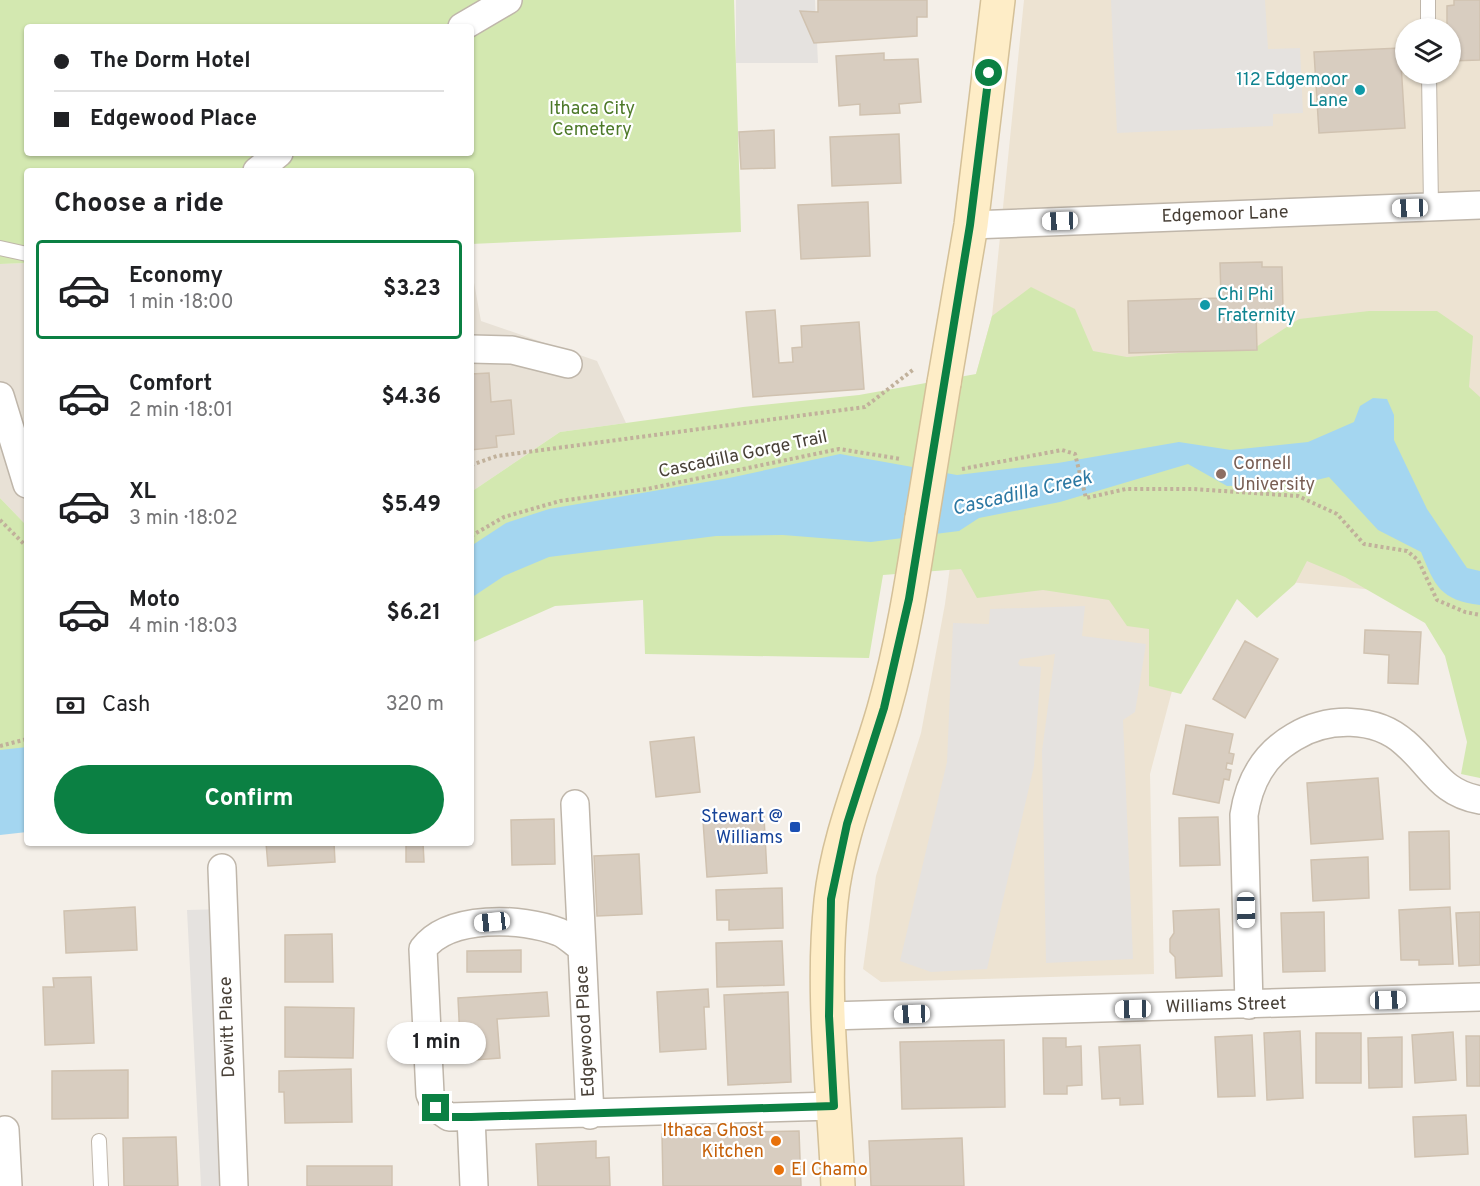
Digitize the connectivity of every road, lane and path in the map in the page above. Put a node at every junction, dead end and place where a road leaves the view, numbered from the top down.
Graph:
1 (508, 0) edge
2 (998, 0) edge
3 (1428, 0) edge
4 (1428, 18) edge
5 (467, 24) edge
6 (1429, 84) edge
7 (275, 156) edge
8 (261, 168) edge
9 (1480, 205) edge
10 (1431, 207) junction
11 (970, 225) junction
12 (0, 248) edge
13 (24, 253) edge
14 (474, 349) edge
15 (568, 364) dead end
16 (932, 374) junction
17 (0, 396) edge
18 (907, 460) dead end
19 (474, 464) edge
20 (957, 470) dead end
21 (24, 474) edge
22 (0, 520) edge
23 (474, 534) edge
24 (24, 544) edge
25 (1480, 615) edge
26 (24, 740) edge
27 (0, 746) edge
28 (1480, 800) edge
29 (575, 804) dead end
30 (222, 868) dead end
31 (582, 948) junction
32 (1480, 997) edge
33 (1249, 1005) junction
34 (829, 1016) junction
35 (834, 1106) junction
36 (590, 1115) junction
37 (471, 1117) junction
38 (5, 1130) dead end
39 (99, 1141) dead end
40 (8, 1186) edge
41 (102, 1186) edge
42 (234, 1186) edge
43 (474, 1186) edge
44 (838, 1186) edge

1 - 5 street
2 - 11 street
3 - 4 lane
6 - 10 lane
7 - 8 street
9 - 10 street, Edgemoor Lane
10 - 11 street, Edgemoor Lane
11 - 16 street
12 - 13 lane
14 - 15 street
16 - 19 path
16 - 34 street, bridge
17 - 21 street
18 - 23 path, Cascadilla Gorge Trail
20 - 25 path
22 - 24 path
26 - 27 path
28 - 33 street
29 - 31 street, Edgewood Place
30 - 42 street, Dewitt Place
31 - 36 street, Edgewood Place
31 - 37 street, Edgewood Place
32 - 33 street, Williams Street
33 - 34 street, Williams Street
34 - 35 street
35 - 36 street
35 - 44 street
36 - 37 street
37 - 43 street
38 - 40 street
39 - 41 lane

